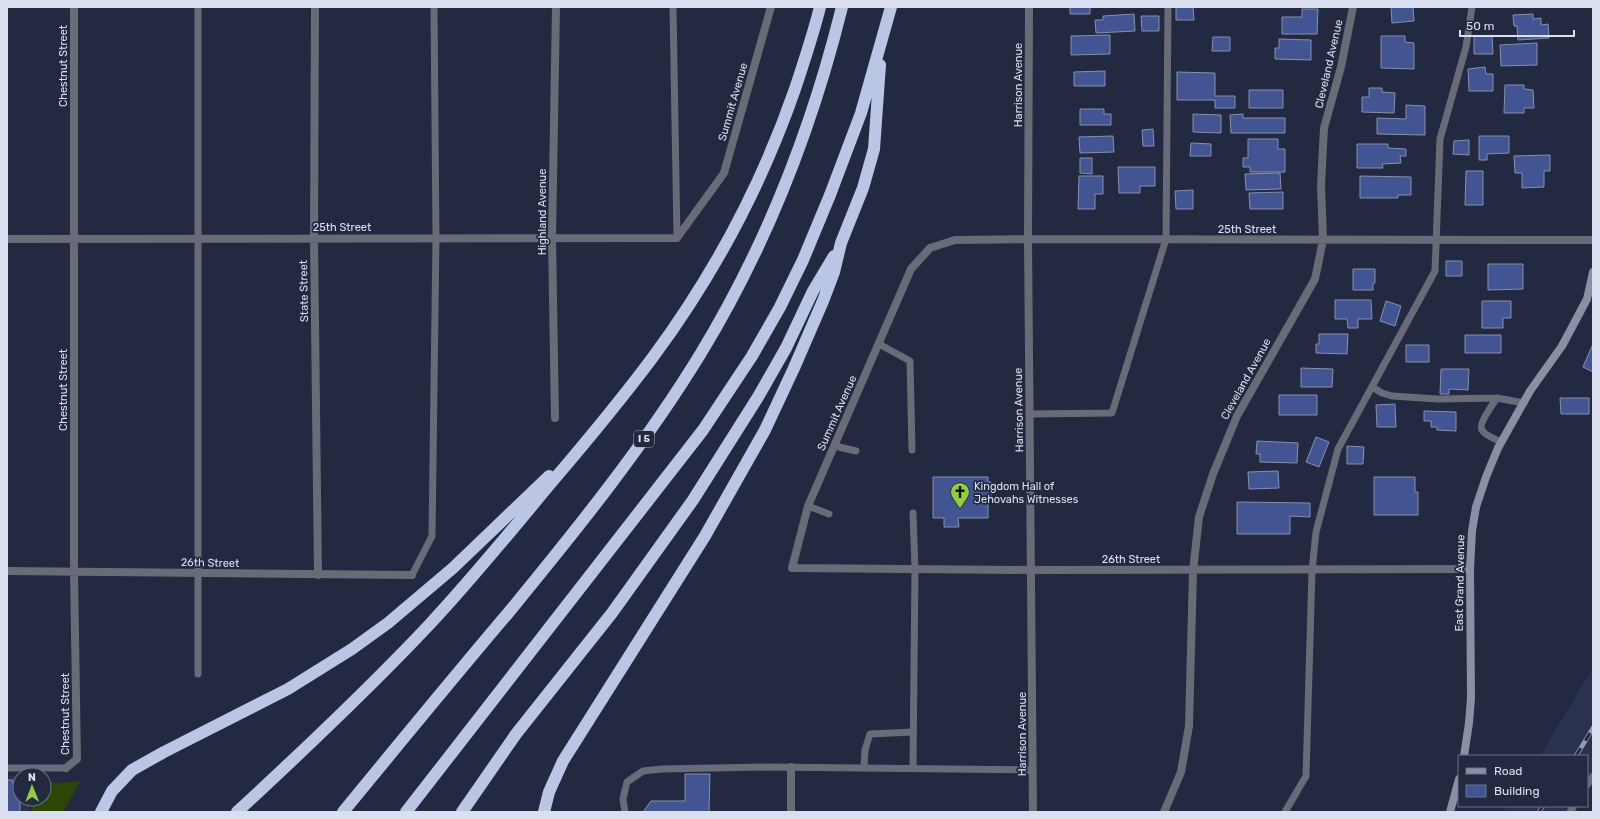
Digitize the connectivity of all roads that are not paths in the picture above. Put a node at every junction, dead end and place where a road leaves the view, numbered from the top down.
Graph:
1 (74, 7) edge
2 (198, 7) edge
3 (315, 7) edge
4 (434, 7) edge
5 (556, 7) edge
6 (673, 7) edge
7 (771, 7) edge
8 (820, 7) edge
9 (842, 7) edge
10 (891, 7) edge
11 (1029, 7) edge
12 (1168, 7) edge
13 (1353, 7) edge
14 (1472, 7) edge
15 (882, 42) junction
16 (197, 238) junction
17 (314, 238) junction
18 (436, 238) junction
19 (552, 238) junction
20 (677, 238) junction
21 (7, 239) edge
22 (74, 239) junction
23 (1028, 239) junction
24 (1166, 239) junction
25 (1323, 240) junction
26 (1436, 240) junction
27 (1593, 240) edge
28 (841, 243) junction
29 (911, 270) joint
30 (1593, 272) edge
31 (879, 344) junction
32 (1372, 387) junction
33 (1497, 398) junction
34 (1524, 403) junction
35 (1030, 414) junction
36 (555, 418) dead end
37 (593, 433) junction
38 (1502, 442) junction
39 (835, 446) junction
40 (912, 450) dead end
41 (856, 451) dead end
42 (808, 506) junction
43 (913, 513) dead end
44 (829, 514) dead end
45 (792, 568) joint
46 (915, 569) junction
47 (1470, 569) junction
48 (1032, 570) junction
49 (7, 571) edge
50 (1193, 571) junction
51 (1312, 571) junction
52 (74, 572) junction
53 (198, 573) junction
54 (318, 575) junction
55 (412, 575) joint
56 (198, 674) dead end
57 (913, 732) junction
58 (1464, 755) edge
59 (791, 767) junction
60 (7, 768) edge
61 (66, 768) joint
62 (864, 768) junction
63 (913, 768) junction
64 (1033, 770) junction
65 (1458, 783) edge
66 (101, 812) edge
67 (237, 812) edge
68 (343, 812) edge
69 (406, 812) edge
70 (462, 812) edge
71 (544, 812) edge
72 (625, 812) edge
73 (791, 812) edge
74 (1033, 812) edge
75 (1164, 812) edge
76 (1285, 812) edge
77 (1450, 812) edge

1 - 22 street, Chestnut Street
2 - 16 lane
3 - 17 street, State Street
4 - 18 lane
5 - 19 street, Highland Avenue
6 - 20 lane
7 - 20 street, Summit Avenue
8 - 37 highway
9 - 68 highway, I 5
10 - 15 highway
11 - 23 street, Harrison Avenue
12 - 24 lane
13 - 25 street, Cleveland Avenue
14 - 26 lane
15 - 28 highway
15 - 69 highway
16 - 17 street, 25th Street
16 - 22 street, 25th Street
16 - 53 lane
17 - 18 street, 25th Street
17 - 54 street, State Street
18 - 19 street, 25th Street
18 - 55 lane
19 - 20 street, 25th Street
19 - 36 street, Highland Avenue
21 - 22 street, 25th Street
22 - 52 street, Chestnut Street
23 - 24 street, 25th Street
23 - 29 street, 25th Street
23 - 35 street, Harrison Avenue
24 - 25 street, 25th Street
24 - 35 lane
25 - 26 street, 25th Street
25 - 50 street, Cleveland Avenue
26 - 27 street, 25th Street
26 - 32 lane
28 - 70 highway
28 - 71 highway
29 - 31 street, Summit Avenue
30 - 34 main road, East Grand Avenue
31 - 39 street, Summit Avenue
31 - 40 lane
32 - 33 lane
32 - 51 lane
33 - 34 lane
33 - 38 lane
34 - 38 main road, East Grand Avenue
35 - 48 street, Harrison Avenue
37 - 66 highway
37 - 67 highway
38 - 47 main road, East Grand Avenue
39 - 41 lane
39 - 42 street, Summit Avenue
42 - 44 lane
42 - 45 street, Summit Avenue
43 - 46 lane
45 - 46 street, 26th Street
46 - 48 street, 26th Street
46 - 57 lane
47 - 51 street, 26th Street
47 - 58 main road, East Grand Avenue
48 - 50 street, 26th Street
48 - 64 street, Harrison Avenue
49 - 52 street, 26th Street
50 - 51 street, 26th Street
50 - 75 street, Cleveland Avenue
51 - 76 lane
52 - 53 street, 26th Street
52 - 61 street, Chestnut Street
53 - 54 street, 26th Street
53 - 56 lane
54 - 55 street, 26th Street
57 - 62 lane
57 - 63 lane
59 - 62 lane
59 - 72 lane
59 - 73 street
60 - 61 lane
62 - 63 lane
63 - 64 lane
64 - 74 street, Harrison Avenue
65 - 77 main road

